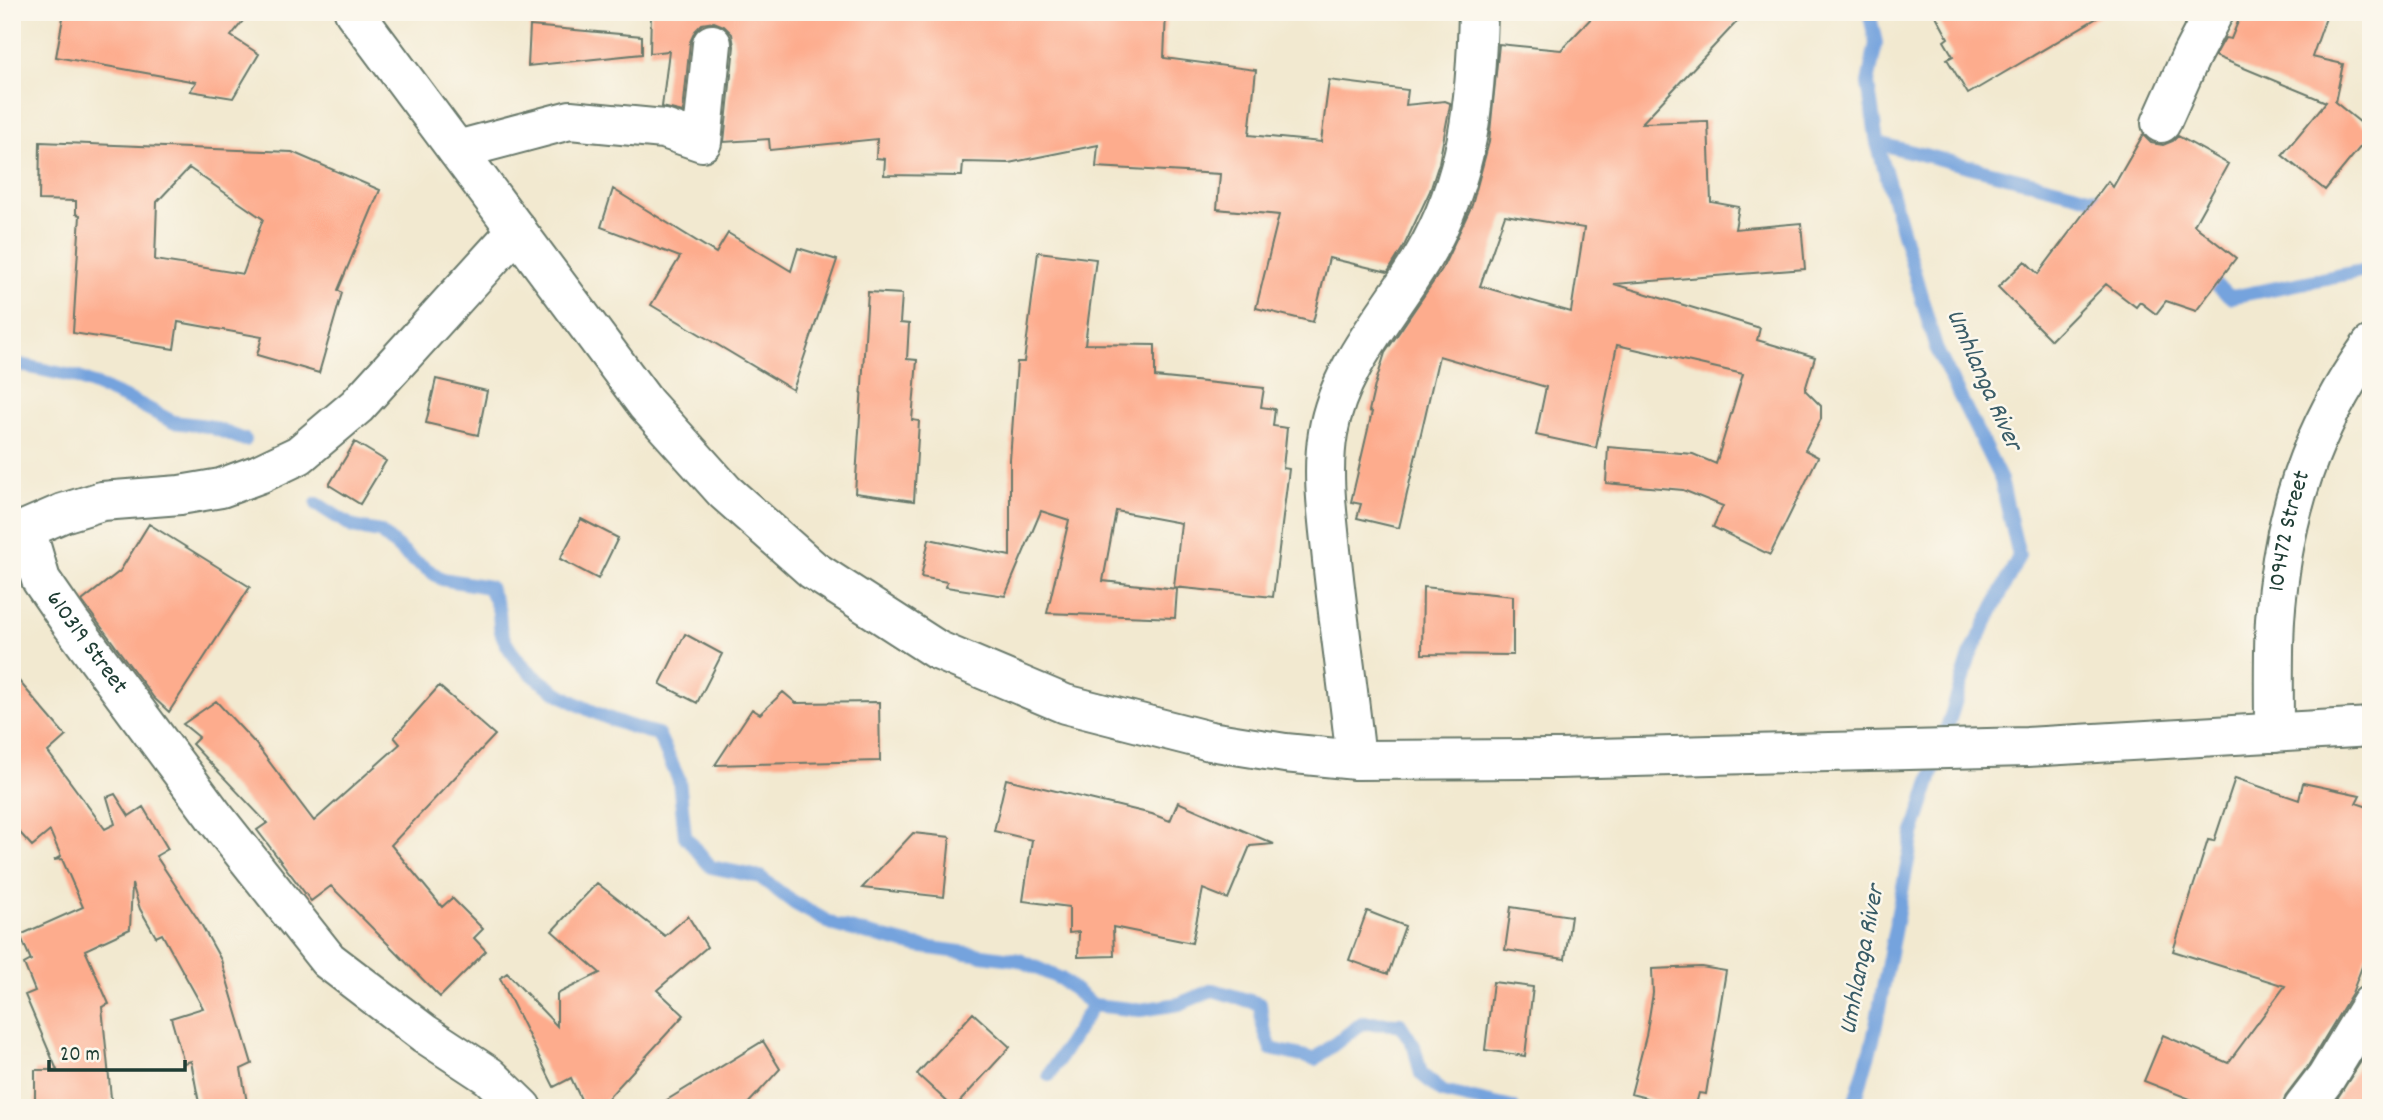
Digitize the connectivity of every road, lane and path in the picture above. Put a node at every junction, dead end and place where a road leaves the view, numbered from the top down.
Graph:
1 (354, 12) edge
2 (1478, 12) edge
3 (2214, 12) edge
4 (712, 44) dead end
5 (2161, 123) dead end
6 (457, 150) junction
7 (517, 230) junction
8 (2370, 346) edge
9 (19, 530) edge
10 (2371, 727) edge
11 (2274, 733) junction
12 (1356, 760) junction
13 (2371, 1004) edge
14 (522, 1108) edge
15 (2303, 1108) edge

1 - 6 street
2 - 12 street
3 - 5 street
4 - 6 street
6 - 7 street
7 - 9 street, 610319 Street
7 - 12 street
8 - 11 street, 109472 Street
9 - 14 street, 610319 Street
10 - 11 street
11 - 12 street
13 - 15 street

